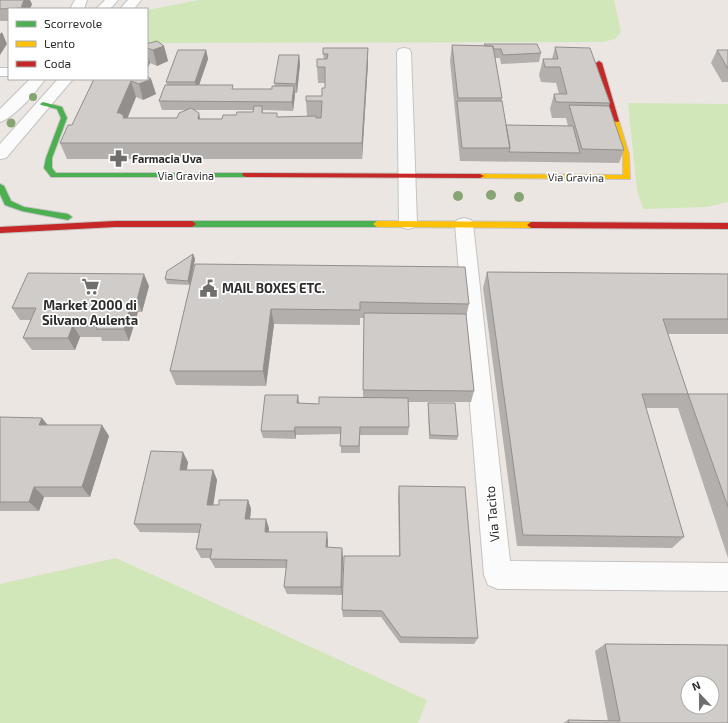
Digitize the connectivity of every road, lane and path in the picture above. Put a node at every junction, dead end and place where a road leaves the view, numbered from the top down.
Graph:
1 (112, 0) edge
2 (135, 0) edge
3 (104, 8) edge
4 (128, 8) edge
5 (404, 52) dead end
6 (599, 63) dead end
7 (37, 80) edge
8 (65, 80) edge
9 (43, 104) junction
10 (0, 117) edge
11 (0, 154) edge
12 (407, 175) junction
13 (0, 185) edge
14 (408, 223) junction
15 (107, 224) junction
16 (464, 224) junction
17 (728, 226) edge
18 (0, 230) edge
19 (728, 577) edge

1 - 3 street
2 - 4 street
5 - 12 street
6 - 12 street, Via Gravina
7 - 10 street
8 - 9 street
9 - 11 street
9 - 12 street, Via Gravina
12 - 14 street
13 - 15 street
14 - 15 street
14 - 16 street
15 - 18 street
16 - 17 street
16 - 19 street, Via Tacito

